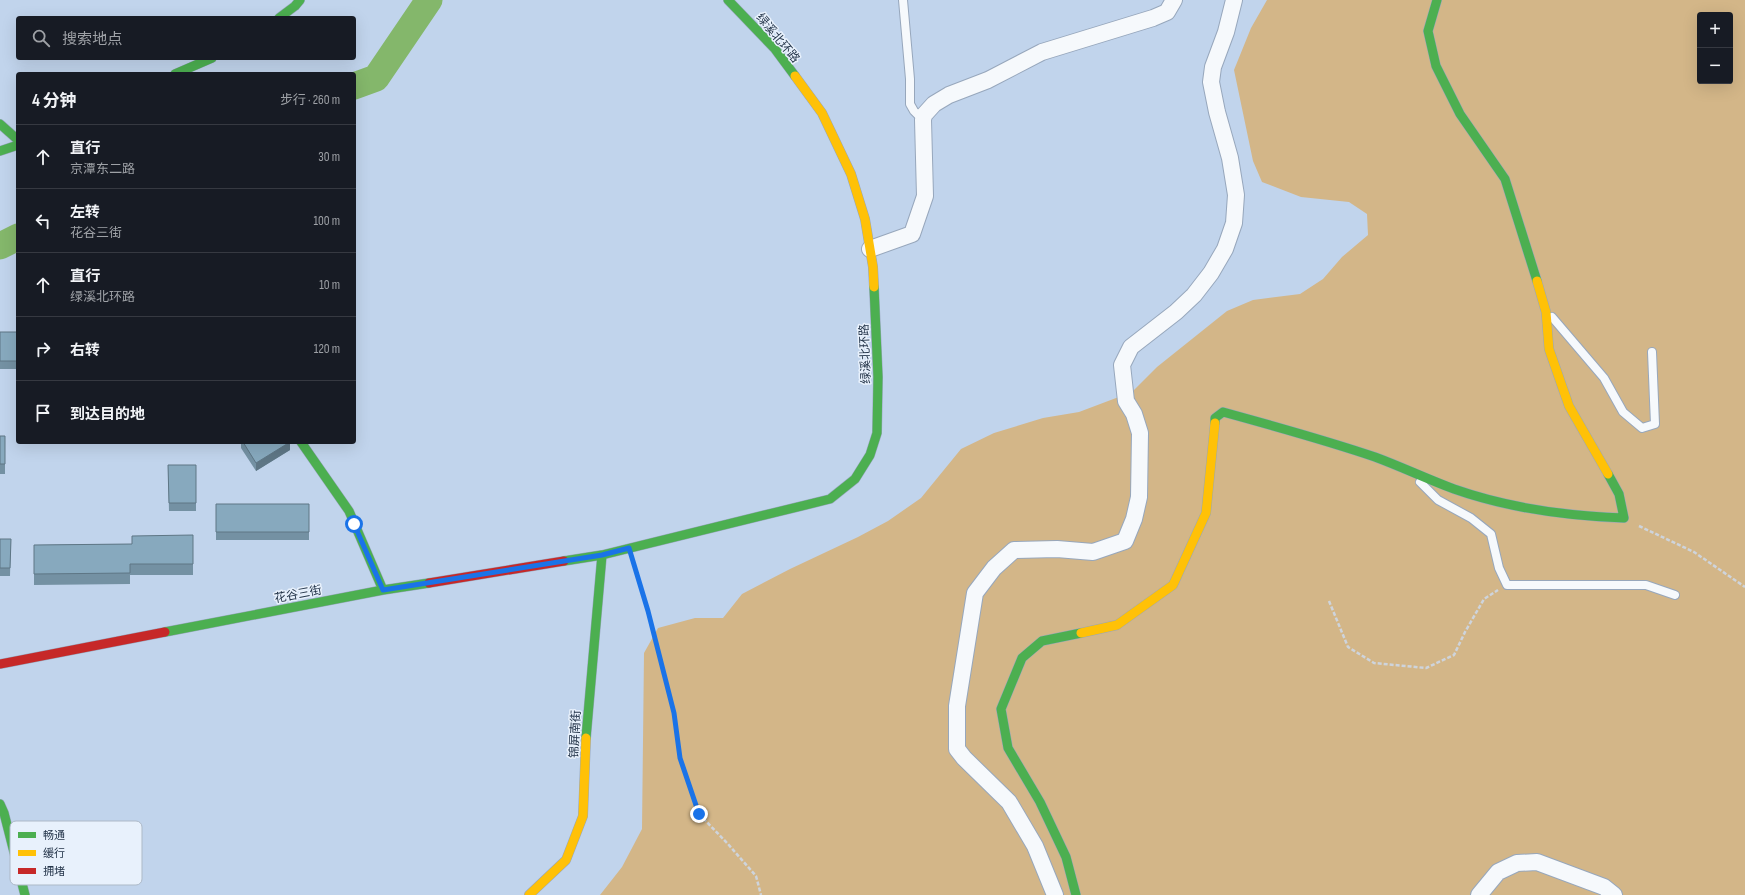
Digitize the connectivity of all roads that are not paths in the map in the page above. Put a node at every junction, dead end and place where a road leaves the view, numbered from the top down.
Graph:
1 (300, 0) edge
2 (728, 0) edge
3 (903, 0) edge
4 (1174, 0) edge
5 (1234, 0) edge
6 (1436, 0) edge
7 (282, 16) edge
8 (207, 60) edge
9 (180, 72) edge
10 (923, 120) junction
11 (0, 124) edge
12 (16, 138) edge
13 (16, 146) edge
14 (0, 151) edge
15 (870, 249) junction
16 (1546, 311) junction
17 (1652, 352) dead end
18 (302, 444) edge
19 (1403, 467) junction
20 (602, 555) junction
21 (383, 590) junction
22 (1675, 595) dead end
23 (0, 664) edge
24 (0, 804) edge
25 (10, 840) edge
26 (22, 885) edge
27 (25, 895) edge
28 (529, 895) edge
29 (1055, 895) edge
30 (1076, 895) edge
31 (1479, 895) edge
32 (1614, 895) edge

1 - 7 street
2 - 15 street, 绿溪北环路
3 - 10 lane
4 - 10 street
5 - 29 street
6 - 16 street
8 - 9 street
10 - 15 street
11 - 12 street
13 - 14 street
15 - 20 street, 绿溪北环路
16 - 17 lane
16 - 19 street
18 - 21 street
19 - 22 lane
19 - 30 street
20 - 21 street, 花谷三街
20 - 28 street, 锦屏南街
21 - 23 street, 花谷三街
24 - 25 street
26 - 27 street
31 - 32 street

